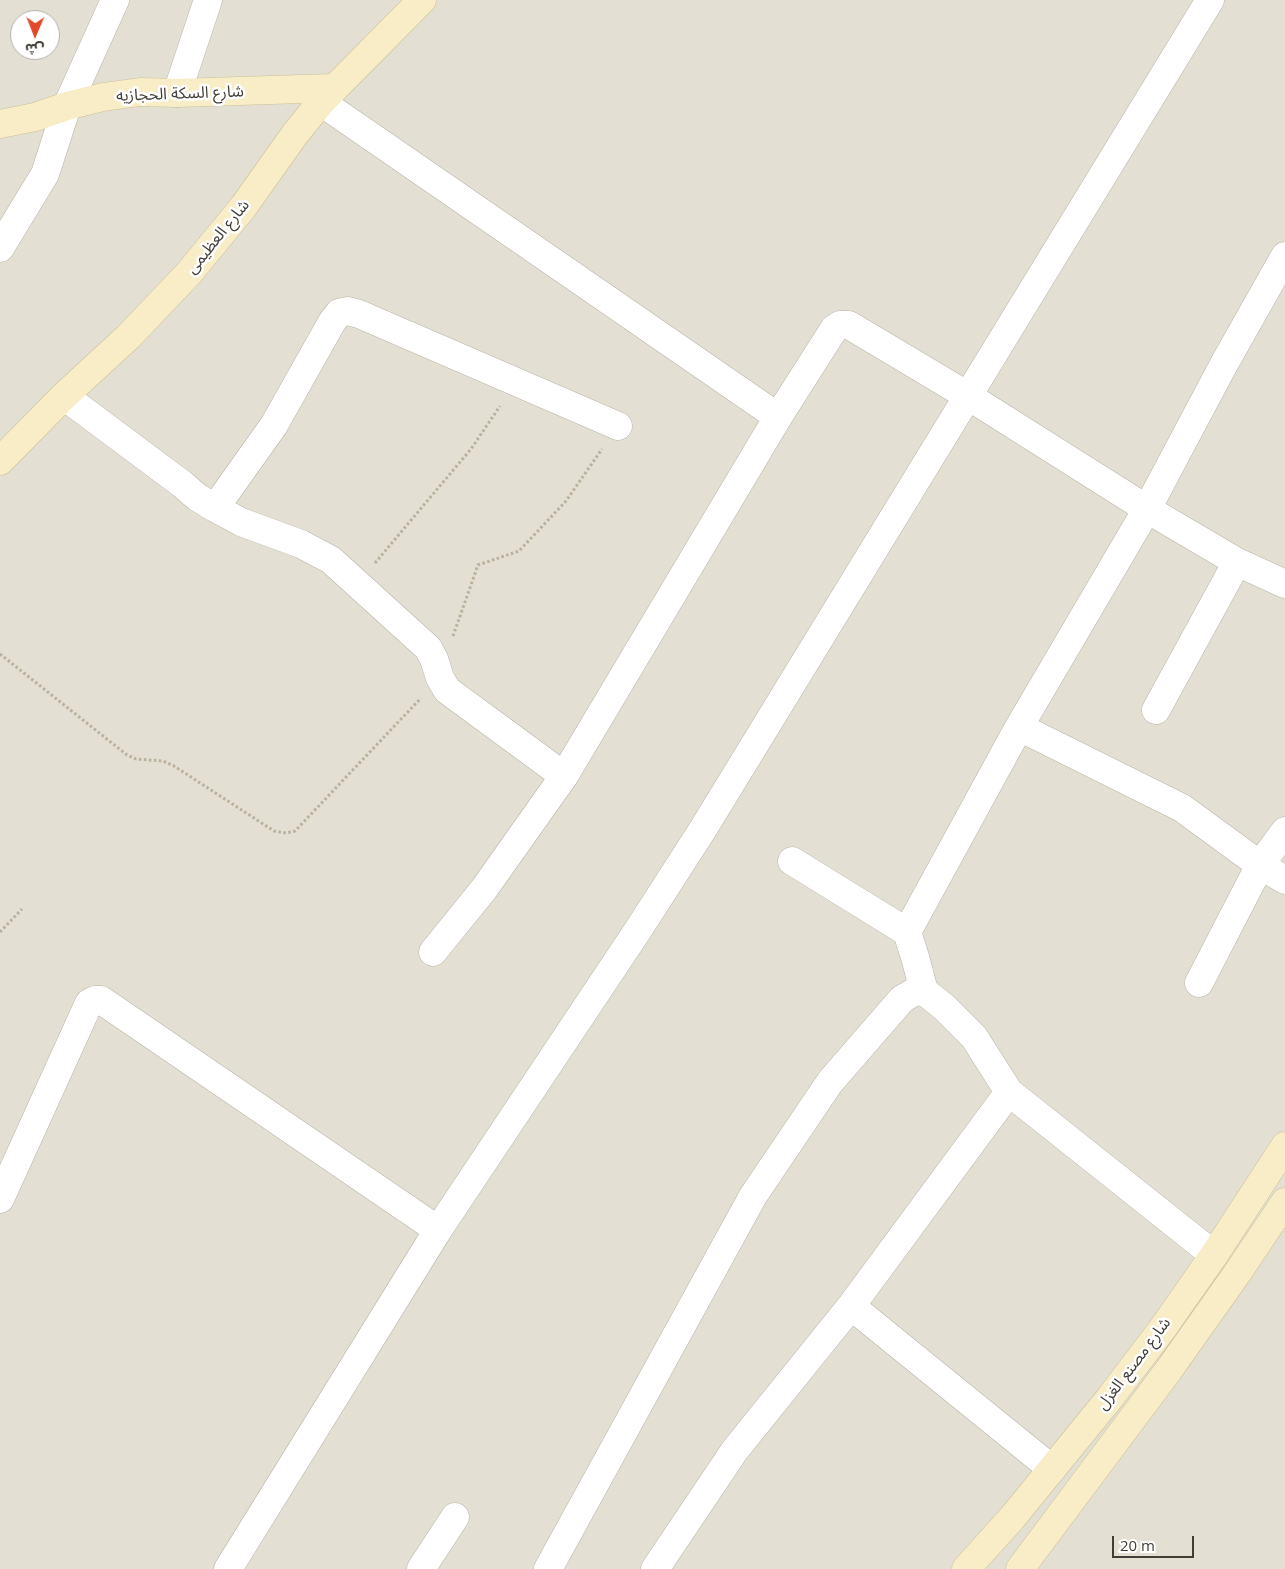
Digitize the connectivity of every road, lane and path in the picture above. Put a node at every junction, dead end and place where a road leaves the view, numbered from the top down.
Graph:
1 (115, 0) edge
2 (208, 0) edge
3 (422, 0) edge
4 (1210, 0) edge
5 (177, 93) junction
6 (327, 95) junction
7 (67, 106) junction
8 (0, 124) edge
9 (0, 248) edge
10 (1285, 256) edge
11 (516, 382) junction
12 (64, 396) junction
13 (968, 396) junction
14 (778, 417) junction
15 (618, 426) joint
16 (0, 461) edge
17 (215, 508) junction
18 (1147, 509) junction
19 (1237, 562) junction
20 (358, 584) junction
21 (1285, 584) edge
22 (0, 654) edge
23 (440, 678) junction
24 (1156, 710) dead end
25 (1020, 727) junction
26 (564, 776) junction
27 (1285, 831) edge
28 (792, 861) dead end
29 (1260, 865) junction
30 (1285, 880) edge
31 (22, 909) dead end
32 (0, 932) edge
33 (907, 932) junction
34 (433, 952) dead end
35 (1199, 984) dead end
36 (924, 991) junction
37 (1009, 1092) junction
38 (1285, 1146) edge
39 (0, 1199) edge
40 (1285, 1202) edge
41 (438, 1230) junction
42 (1214, 1255) junction
43 (851, 1306) junction
44 (1052, 1469) junction
45 (455, 1517) dead end
46 (228, 1569) edge
47 (421, 1569) edge
48 (548, 1569) edge
49 (655, 1569) edge
50 (966, 1569) edge
51 (1020, 1569) edge

1 - 7 street
2 - 5 street
3 - 6 street, شارع العظيمى
4 - 13 street
5 - 6 street, شارع السكة الحجازيه
5 - 7 street, شارع السكة الحجازيه
6 - 12 street, شارع العظيمى
6 - 14 street
7 - 8 street, شارع السكة الحجازيه
7 - 9 street
10 - 18 street
11 - 15 street
11 - 17 street
11 - 20 path
12 - 16 street, شارع العظيمى
12 - 17 street
13 - 14 street
13 - 18 street
13 - 41 street
14 - 26 street
15 - 23 path
17 - 20 street
18 - 19 street
18 - 25 street
19 - 21 street
19 - 24 street
20 - 23 street
22 - 23 path
23 - 26 street
25 - 29 street
25 - 33 street
26 - 34 street
27 - 29 street
28 - 33 street
29 - 30 street
29 - 35 street
31 - 32 path
33 - 36 street
36 - 37 street
36 - 48 street
37 - 42 street
37 - 43 street
38 - 42 street, شارع مصنع الغزل
39 - 41 street
40 - 51 street, شارع مصنع الغزل
41 - 46 street
42 - 44 street, شارع مصنع الغزل
43 - 44 street
43 - 49 street
44 - 50 street, شارع مصنع الغزل
45 - 47 street

